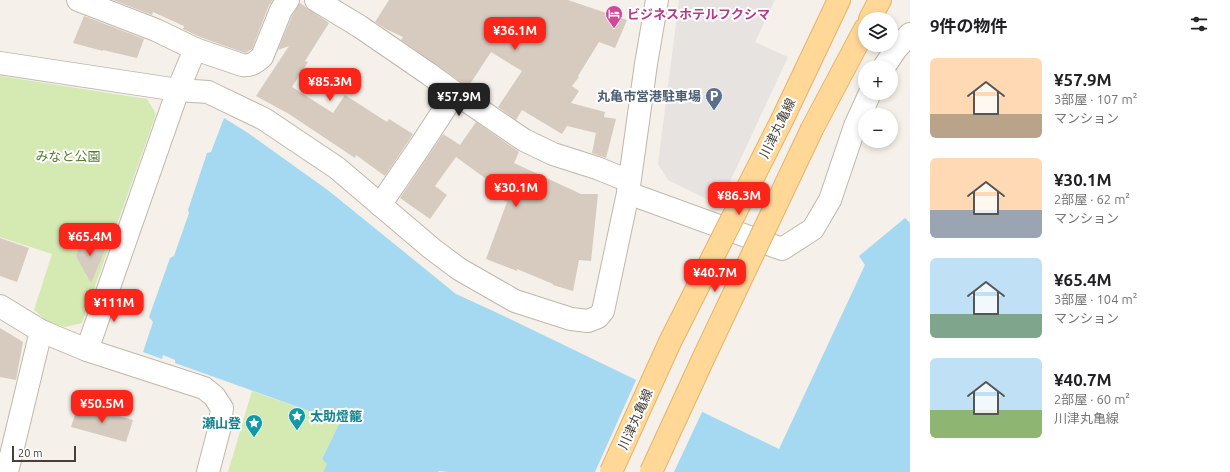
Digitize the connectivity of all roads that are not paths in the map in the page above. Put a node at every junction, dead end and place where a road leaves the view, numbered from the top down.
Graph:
1 (81, 0) edge
2 (288, 0) edge
3 (316, 0) edge
4 (657, 0) edge
5 (839, 0) edge
6 (880, 0) edge
7 (874, 12) edge
8 (910, 34) edge
9 (858, 42) edge
10 (195, 49) junction
11 (889, 60) edge
12 (0, 63) edge
13 (178, 90) junction
14 (455, 93) junction
15 (867, 100) edge
16 (629, 187) junction
17 (380, 205) junction
18 (0, 306) edge
19 (41, 330) junction
20 (87, 350) junction
21 (7, 472) edge
22 (208, 472) edge
23 (611, 472) edge
24 (651, 472) edge

1 - 10 street
2 - 10 street
3 - 14 street
4 - 16 street
5 - 23 main road, 川津丸亀線, bridge
6 - 7 main road
8 - 11 street
9 - 24 main road, bridge
10 - 13 street
12 - 13 street
13 - 17 street
13 - 20 street
14 - 16 street
14 - 17 street
15 - 16 street
16 - 17 street
18 - 19 street
19 - 20 street
19 - 21 street
20 - 22 street

